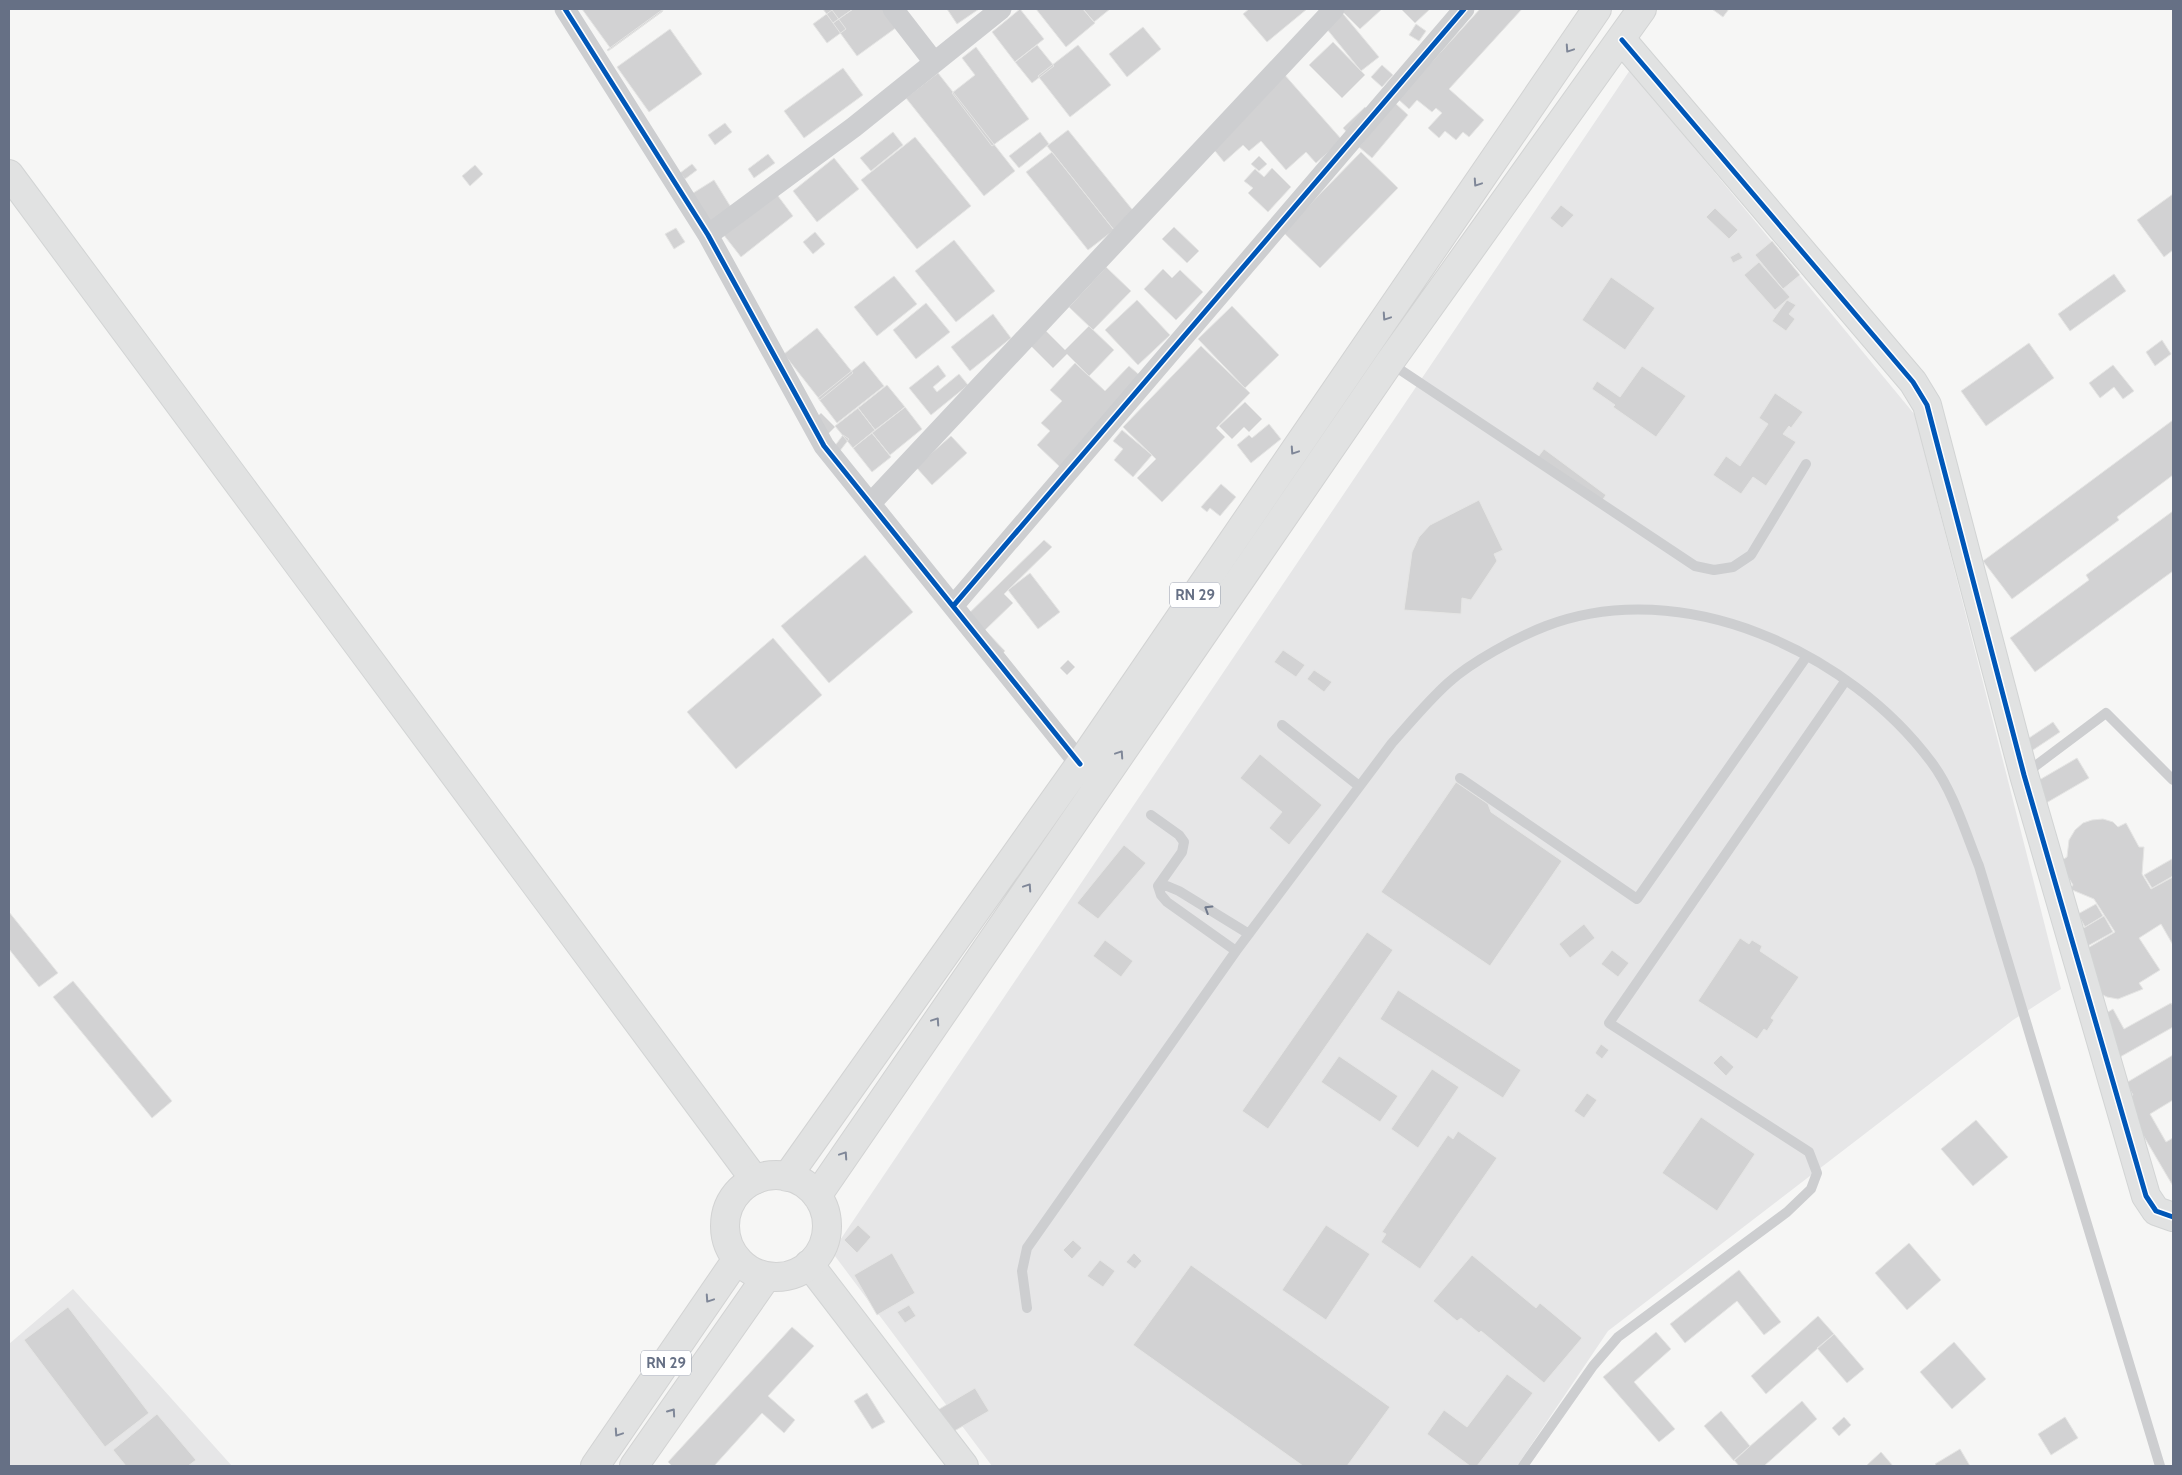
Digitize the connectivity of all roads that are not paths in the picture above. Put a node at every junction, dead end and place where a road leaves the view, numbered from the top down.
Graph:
1 (566, 9) edge
2 (894, 9) edge
3 (1001, 9) edge
4 (1334, 9) edge
5 (1464, 9) edge
6 (1597, 9) edge
7 (1642, 9) edge
8 (1622, 40) junction
9 (934, 62) junction
10 (9, 174) edge
11 (708, 235) junction
12 (1389, 363) junction
13 (1806, 464) dead end
14 (871, 503) junction
15 (954, 605) junction
16 (1807, 656) junction
17 (1846, 680) junction
18 (1282, 725) dead end
19 (1080, 764) junction
20 (2024, 775) junction
21 (1460, 778) dead end
22 (2173, 780) edge
23 (1359, 786) junction
24 (1151, 815) dead end
25 (1158, 886) junction
26 (1249, 934) junction
27 (1236, 952) junction
28 (787, 1177) junction
29 (755, 1180) junction
30 (817, 1196) junction
31 (2173, 1217) edge
32 (737, 1259) junction
33 (809, 1264) junction
34 (767, 1276) junction
35 (1026, 1308) dead end
36 (595, 1466) edge
37 (634, 1466) edge
38 (964, 1466) edge
39 (1523, 1466) edge
40 (2160, 1466) edge

1 - 11 street
2 - 9 street
3 - 9 street
4 - 14 street
5 - 15 street
6 -> 19 main road, RN 29
7 - 8 main road
8 - 12 main road
8 - 20 main road
9 - 11 street
10 - 29 main road
11 - 14 street
12 - 13 lane
30 -> 12 main road
14 - 15 street
15 - 19 street
16 - 17 lane
16 - 21 lane
16 - 23 lane
17 - 39 lane
17 - 40 lane
18 - 23 lane
19 - 28 main road, RN 29
20 - 22 lane
20 - 31 main road
23 - 26 lane
24 - 25 lane
26 -> 25 lane
25 - 27 lane
26 - 27 lane
27 - 35 lane
28 - 29 main road
28 - 30 main road
29 - 32 main road
30 - 33 main road
32 - 34 main road
32 -> 36 main road, RN 29
33 - 34 main road
33 - 38 main road
37 -> 34 main road, RN 29

